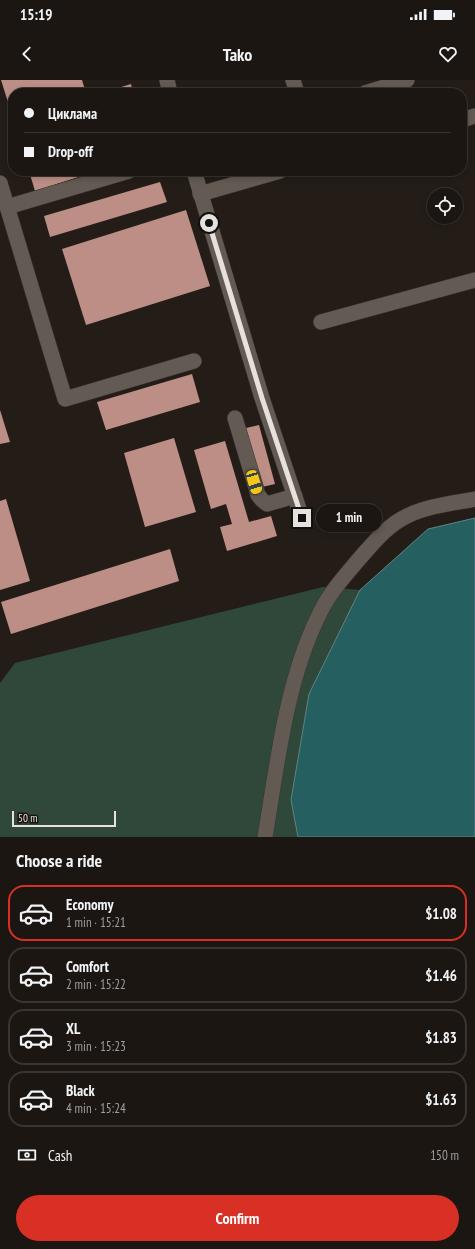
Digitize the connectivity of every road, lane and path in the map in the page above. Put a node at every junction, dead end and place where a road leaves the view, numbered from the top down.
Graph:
1 (407, 80) edge
2 (381, 88) edge
3 (111, 176) edge
4 (195, 176) edge
5 (263, 176) edge
6 (0, 183) edge
7 (200, 194) junction
8 (7, 207) junction
9 (475, 280) edge
10 (321, 322) dead end
11 (194, 361) dead end
12 (235, 418) dead end
13 (295, 496) junction
14 (475, 500) edge
15 (302, 518) dead end
16 (265, 837) edge

1 - 2 street
3 - 8 street
4 - 7 street
5 - 7 street
6 - 8 street
7 - 13 street
8 - 11 street
9 - 10 street
12 - 13 street
13 - 15 street
14 - 16 street

